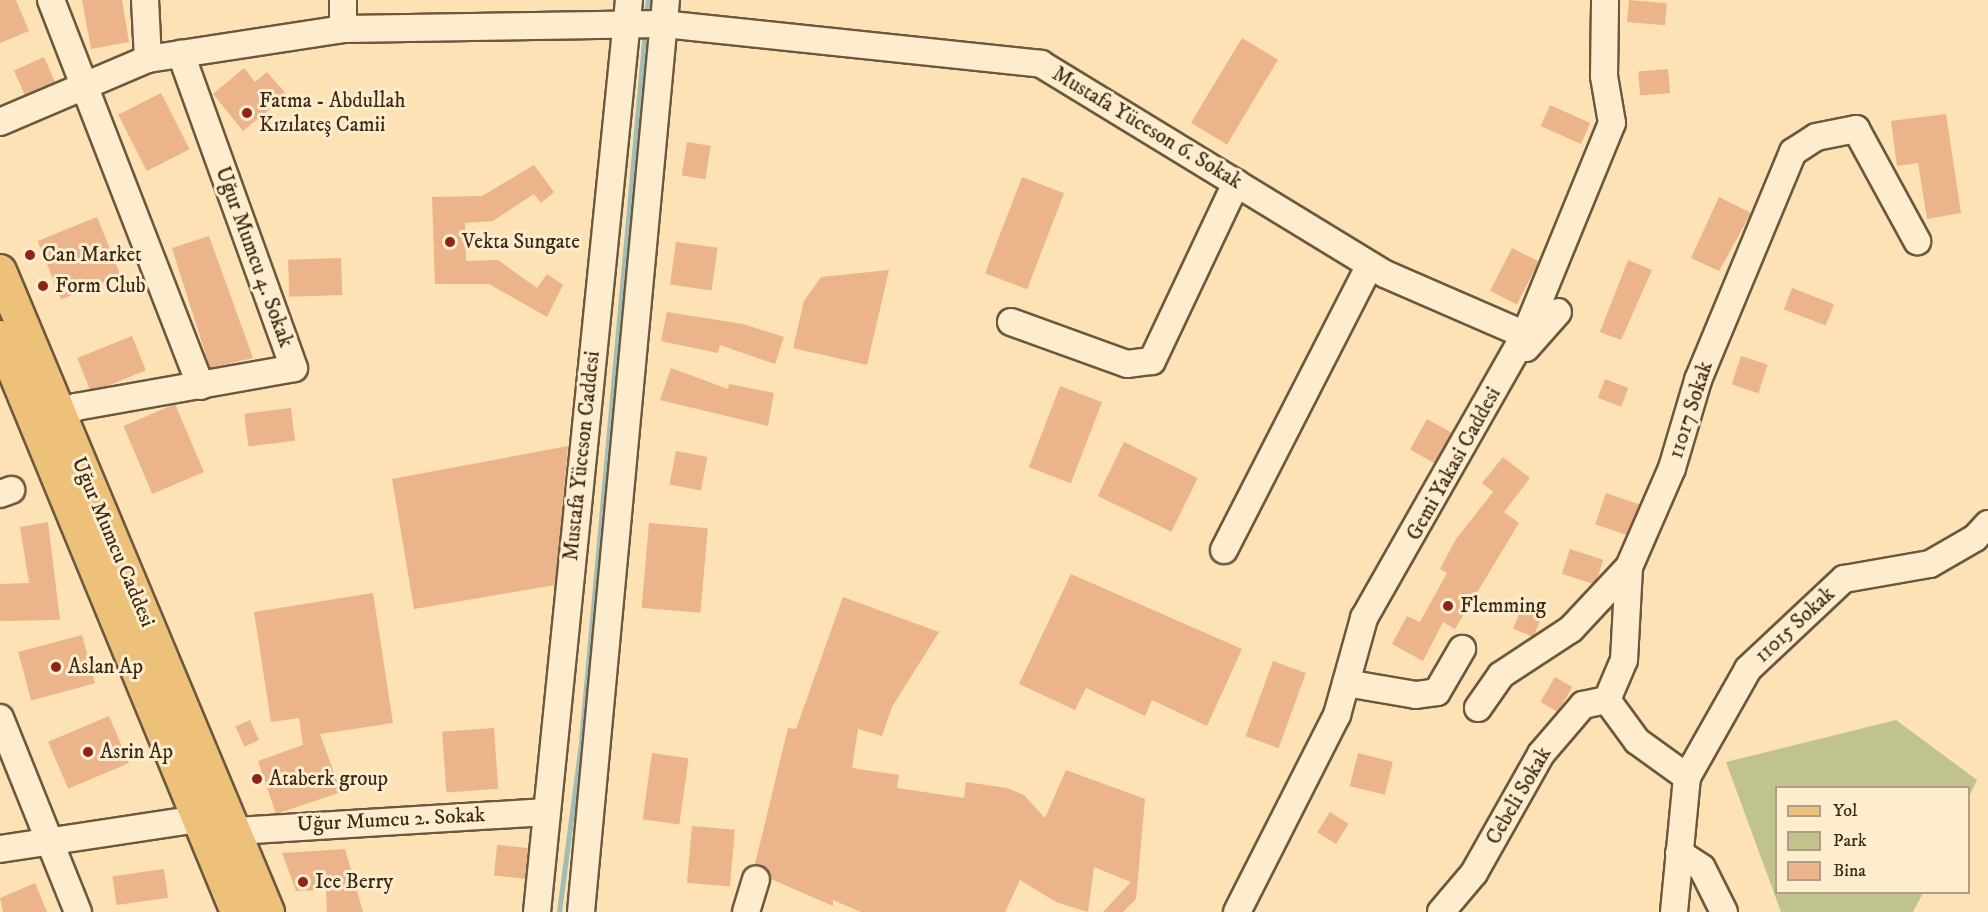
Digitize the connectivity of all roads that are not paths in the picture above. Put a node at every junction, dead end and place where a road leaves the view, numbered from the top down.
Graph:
1 (51, 0) edge
2 (145, 0) edge
3 (343, 0) edge
4 (629, 0) edge
5 (1605, 0) edge
6 (650, 19) edge
7 (343, 29) junction
8 (181, 54) junction
9 (148, 59) junction
10 (86, 86) junction
11 (0, 122) edge
12 (1236, 183) junction
13 (1917, 241) dead end
14 (1370, 265) junction
15 (0, 271) edge
16 (1558, 312) dead end
17 (1011, 322) dead end
18 (0, 337) edge
19 (1519, 346) junction
20 (201, 386) junction
21 (61, 418) junction
22 (1988, 524) edge
23 (1224, 550) dead end
24 (1629, 567) junction
25 (1462, 650) dead end
26 (1346, 683) junction
27 (1607, 700) junction
28 (1478, 708) dead end
29 (0, 718) edge
30 (1687, 777) junction
31 (546, 812) junction
32 (199, 819) junction
33 (236, 831) junction
34 (48, 840) junction
35 (0, 849) edge
36 (1679, 853) junction
37 (756, 879) dead end
38 (78, 912) edge
39 (237, 912) edge
40 (268, 912) edge
41 (537, 912) edge
42 (581, 912) edge
43 (746, 912) edge
44 (1236, 912) edge
45 (1441, 912) edge
46 (1674, 912) edge
47 (1725, 912) edge

1 - 10 street
2 - 9 street
3 - 7 street
4 - 6 street, Mustafa Yüceson Caddesi
5 - 19 street, Gemi Yakasi Caddesi
6 - 7 street, Mustafa Yüceson 6. Sokak
6 - 12 street, Mustafa Yüceson 6. Sokak
6 - 31 street, Mustafa Yüceson Caddesi
6 - 42 street, Mustafa Yüceson Caddesi
7 - 8 street, Mustafa Yüceson 6. Sokak
8 - 9 street, Mustafa Yüceson 6. Sokak
8 - 20 street, Uğur Mumcu 4. Sokak
9 - 10 street, Mustafa Yüceson 6. Sokak
10 - 11 street, Mustafa Yüceson 6. Sokak
10 - 20 street
12 - 14 street, Mustafa Yüceson 6. Sokak
12 - 17 street
13 - 24 street, 11017 Sokak
14 - 19 street, Mustafa Yüceson 6. Sokak
14 - 23 street
15 - 21 main road, Uğur Mumcu Caddesi
16 - 19 street
18 - 32 main road, Uğur Mumcu Caddesi
19 - 26 street, Gemi Yakasi Caddesi
20 - 21 street, Uğur Mumcu 4. Sokak
21 - 33 main road, Uğur Mumcu Caddesi
22 - 30 street, 11015 Sokak
24 - 27 street, 11017 Sokak
24 - 28 street
25 - 26 street
26 - 44 street, Gemi Yakasi Caddesi
27 - 30 street
27 - 45 street, Cebeli Sokak
29 - 34 street
30 - 36 street
31 - 33 street, Uğur Mumcu 2. Sokak
31 - 41 street, Mustafa Yüceson Caddesi
32 - 34 street
32 - 39 main road, Uğur Mumcu Caddesi
33 - 40 main road, Uğur Mumcu Caddesi
34 - 35 street
34 - 38 street
36 - 46 street
36 - 47 street
37 - 43 street

